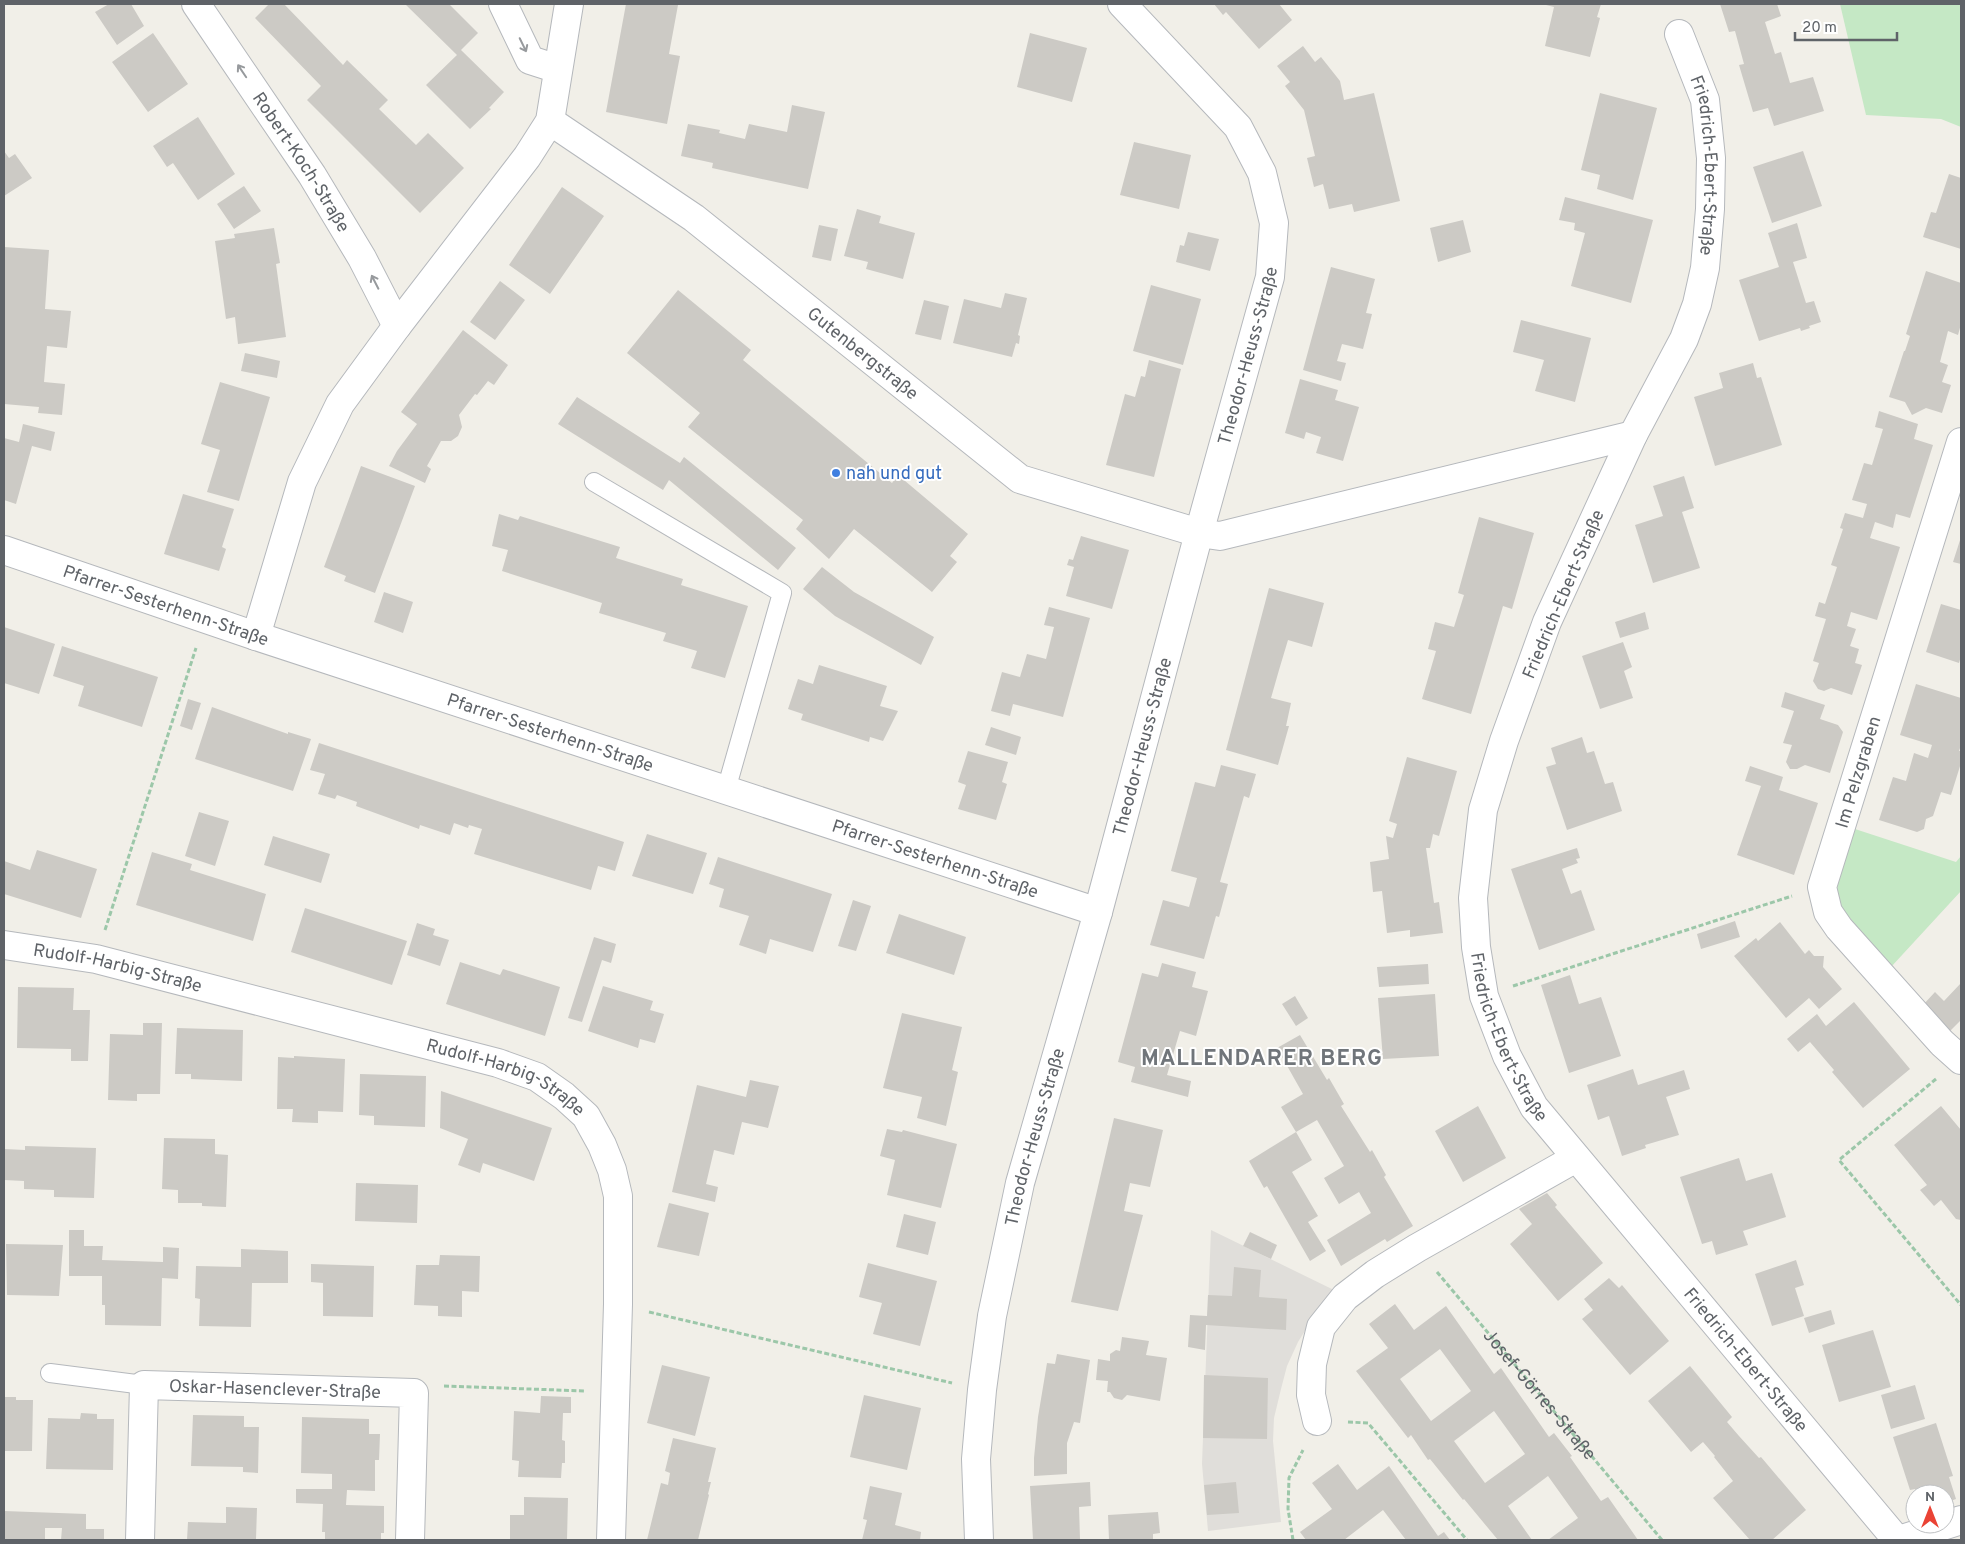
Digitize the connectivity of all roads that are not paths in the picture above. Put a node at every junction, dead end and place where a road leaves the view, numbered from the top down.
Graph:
1 (196, 4) edge
2 (502, 4) edge
3 (569, 4) edge
4 (1122, 4) edge
5 (1680, 34) dead end
6 (558, 69) junction
7 (550, 121) junction
8 (397, 326) junction
9 (1633, 434) junction
10 (1961, 442) edge
11 (594, 482) dead end
12 (1199, 533) junction
13 (4, 550) edge
14 (256, 636) junction
15 (726, 790) junction
16 (1098, 912) junction
17 (4, 945) edge
18 (1960, 1059) edge
19 (1576, 1158) junction
20 (50, 1373) dead end
21 (144, 1385) junction
22 (1317, 1420) road end
23 (1961, 1520) edge
24 (140, 1540) edge
25 (410, 1540) edge
26 (611, 1540) edge
27 (979, 1540) edge
28 (1898, 1540) edge

8 -> 1 street, Robert-Koch-Straße
2 -> 6 street
3 - 6 street
4 - 12 street, Theodor-Heuss-Straße
5 - 9 street, Friedrich-Ebert-Straße
6 - 7 street
7 - 8 street
7 - 12 street, Gutenbergstraße
8 - 14 street
9 - 12 street
9 - 19 street, Friedrich-Ebert-Straße
10 - 18 street, Im Pelzgraben
11 - 15 lane
12 - 16 street, Theodor-Heuss-Straße
13 - 14 street, Pfarrer-Sesterhenn-Straße
14 - 15 street, Pfarrer-Sesterhenn-Straße
15 - 16 street, Pfarrer-Sesterhenn-Straße
16 - 27 street, Theodor-Heuss-Straße
17 - 26 street, Rudolf-Harbig-Straße
19 - 22 street
19 - 28 street, Friedrich-Ebert-Straße
20 - 21 lane
21 - 24 street, Oskar-Hasenclever-Straße
21 - 25 street, Oskar-Hasenclever-Straße
23 - 28 street

